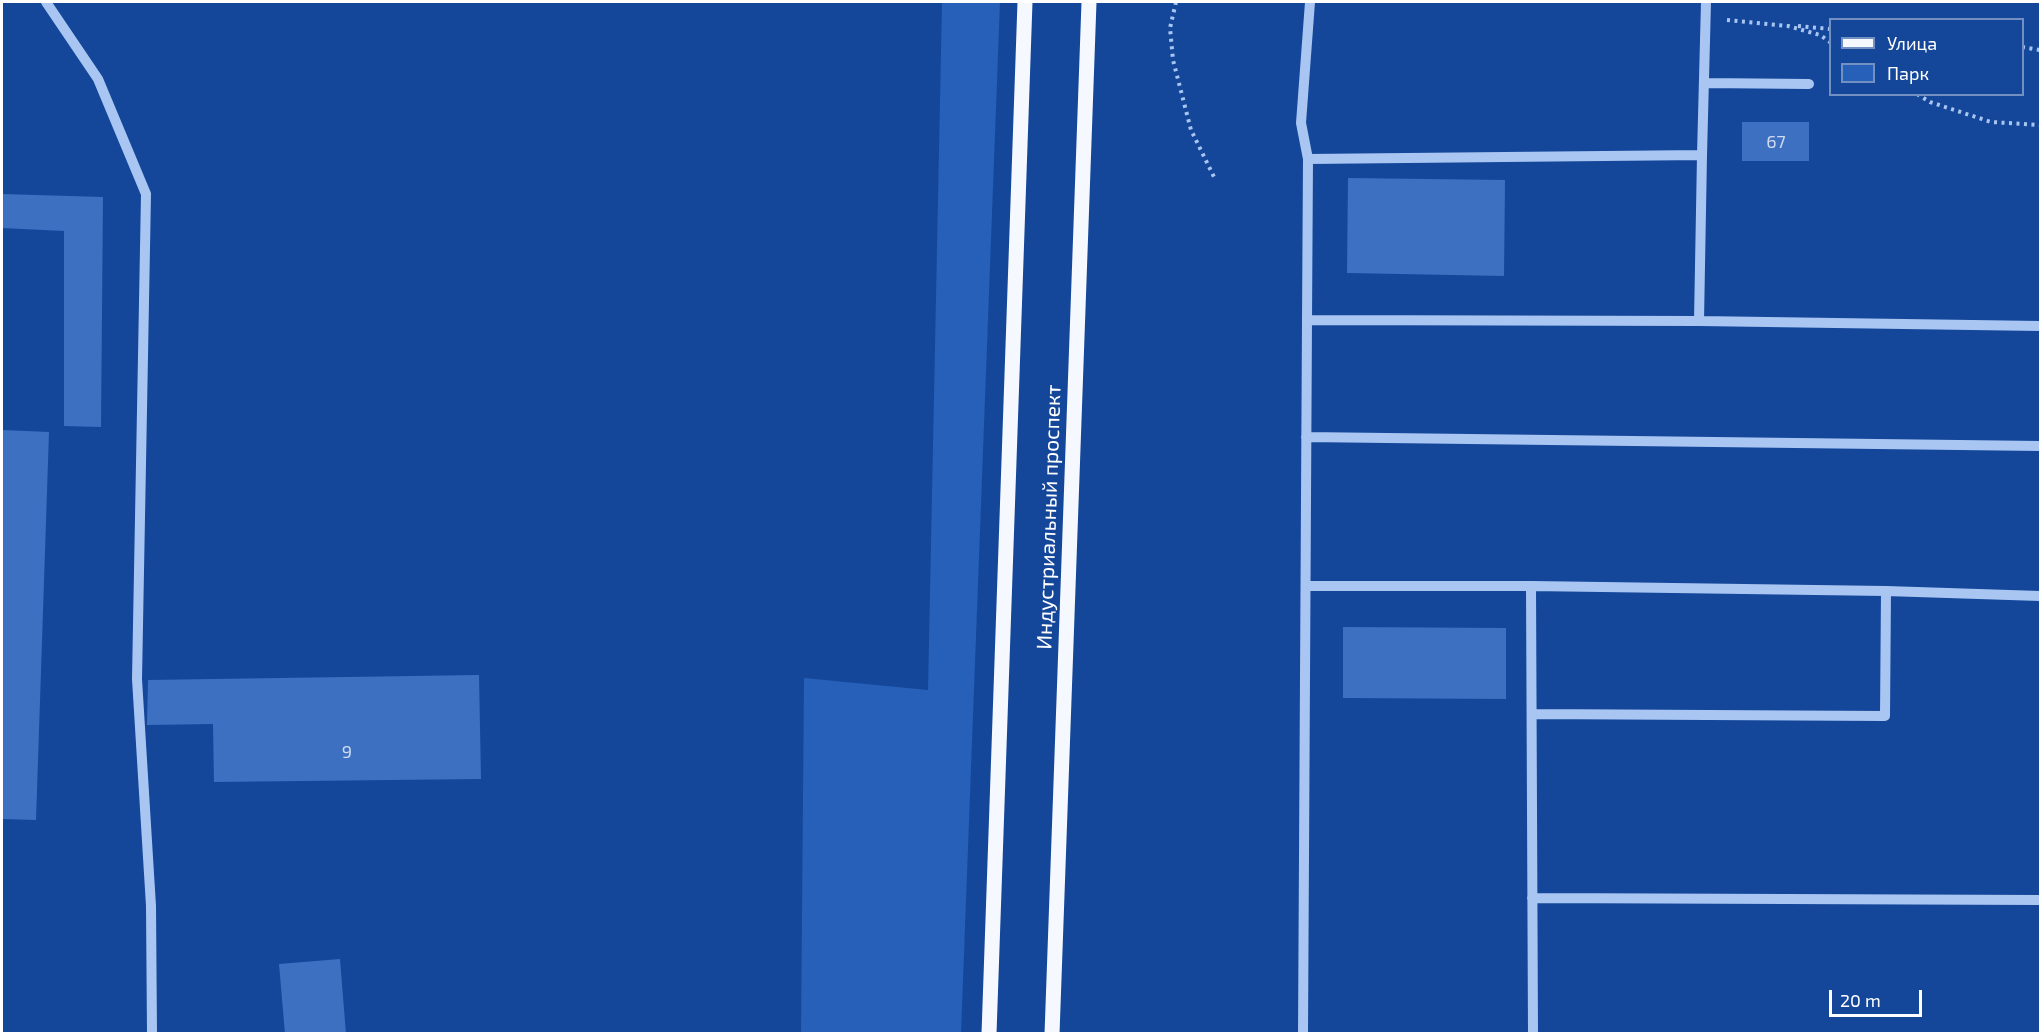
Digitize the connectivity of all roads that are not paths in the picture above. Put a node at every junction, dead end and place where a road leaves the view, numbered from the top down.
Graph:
1 (45, 2) edge
2 (1025, 2) edge
3 (1089, 2) edge
4 (1310, 2) edge
5 (1706, 2) edge
6 (1704, 83) junction
7 (1809, 84) dead end
8 (1702, 155) junction
9 (1308, 159) junction
10 (1307, 320) junction
11 (1699, 321) junction
12 (2040, 326) edge
13 (1306, 437) junction
14 (2040, 446) edge
15 (1306, 586) junction
16 (1531, 586) junction
17 (1886, 591) junction
18 (2040, 596) edge
19 (1532, 714) junction
20 (1532, 898) junction
21 (2040, 900) edge
22 (152, 1034) edge
23 (989, 1034) edge
24 (1052, 1034) edge
25 (1303, 1034) edge
26 (1533, 1034) edge

1 - 22 lane
2 - 23 main road, Индустриальный проспект
3 - 24 main road, Индустриальный проспект
4 - 9 lane
5 - 6 lane
6 - 7 lane
6 - 8 lane
8 - 9 lane
8 - 11 lane
9 - 10 lane
10 - 11 lane
10 - 13 lane
11 - 12 lane
13 - 14 lane
13 - 15 lane
15 - 16 lane
15 - 25 lane
16 - 17 lane
16 - 19 lane
17 - 18 lane
17 - 19 lane
19 - 20 lane
20 - 21 lane
20 - 26 lane

